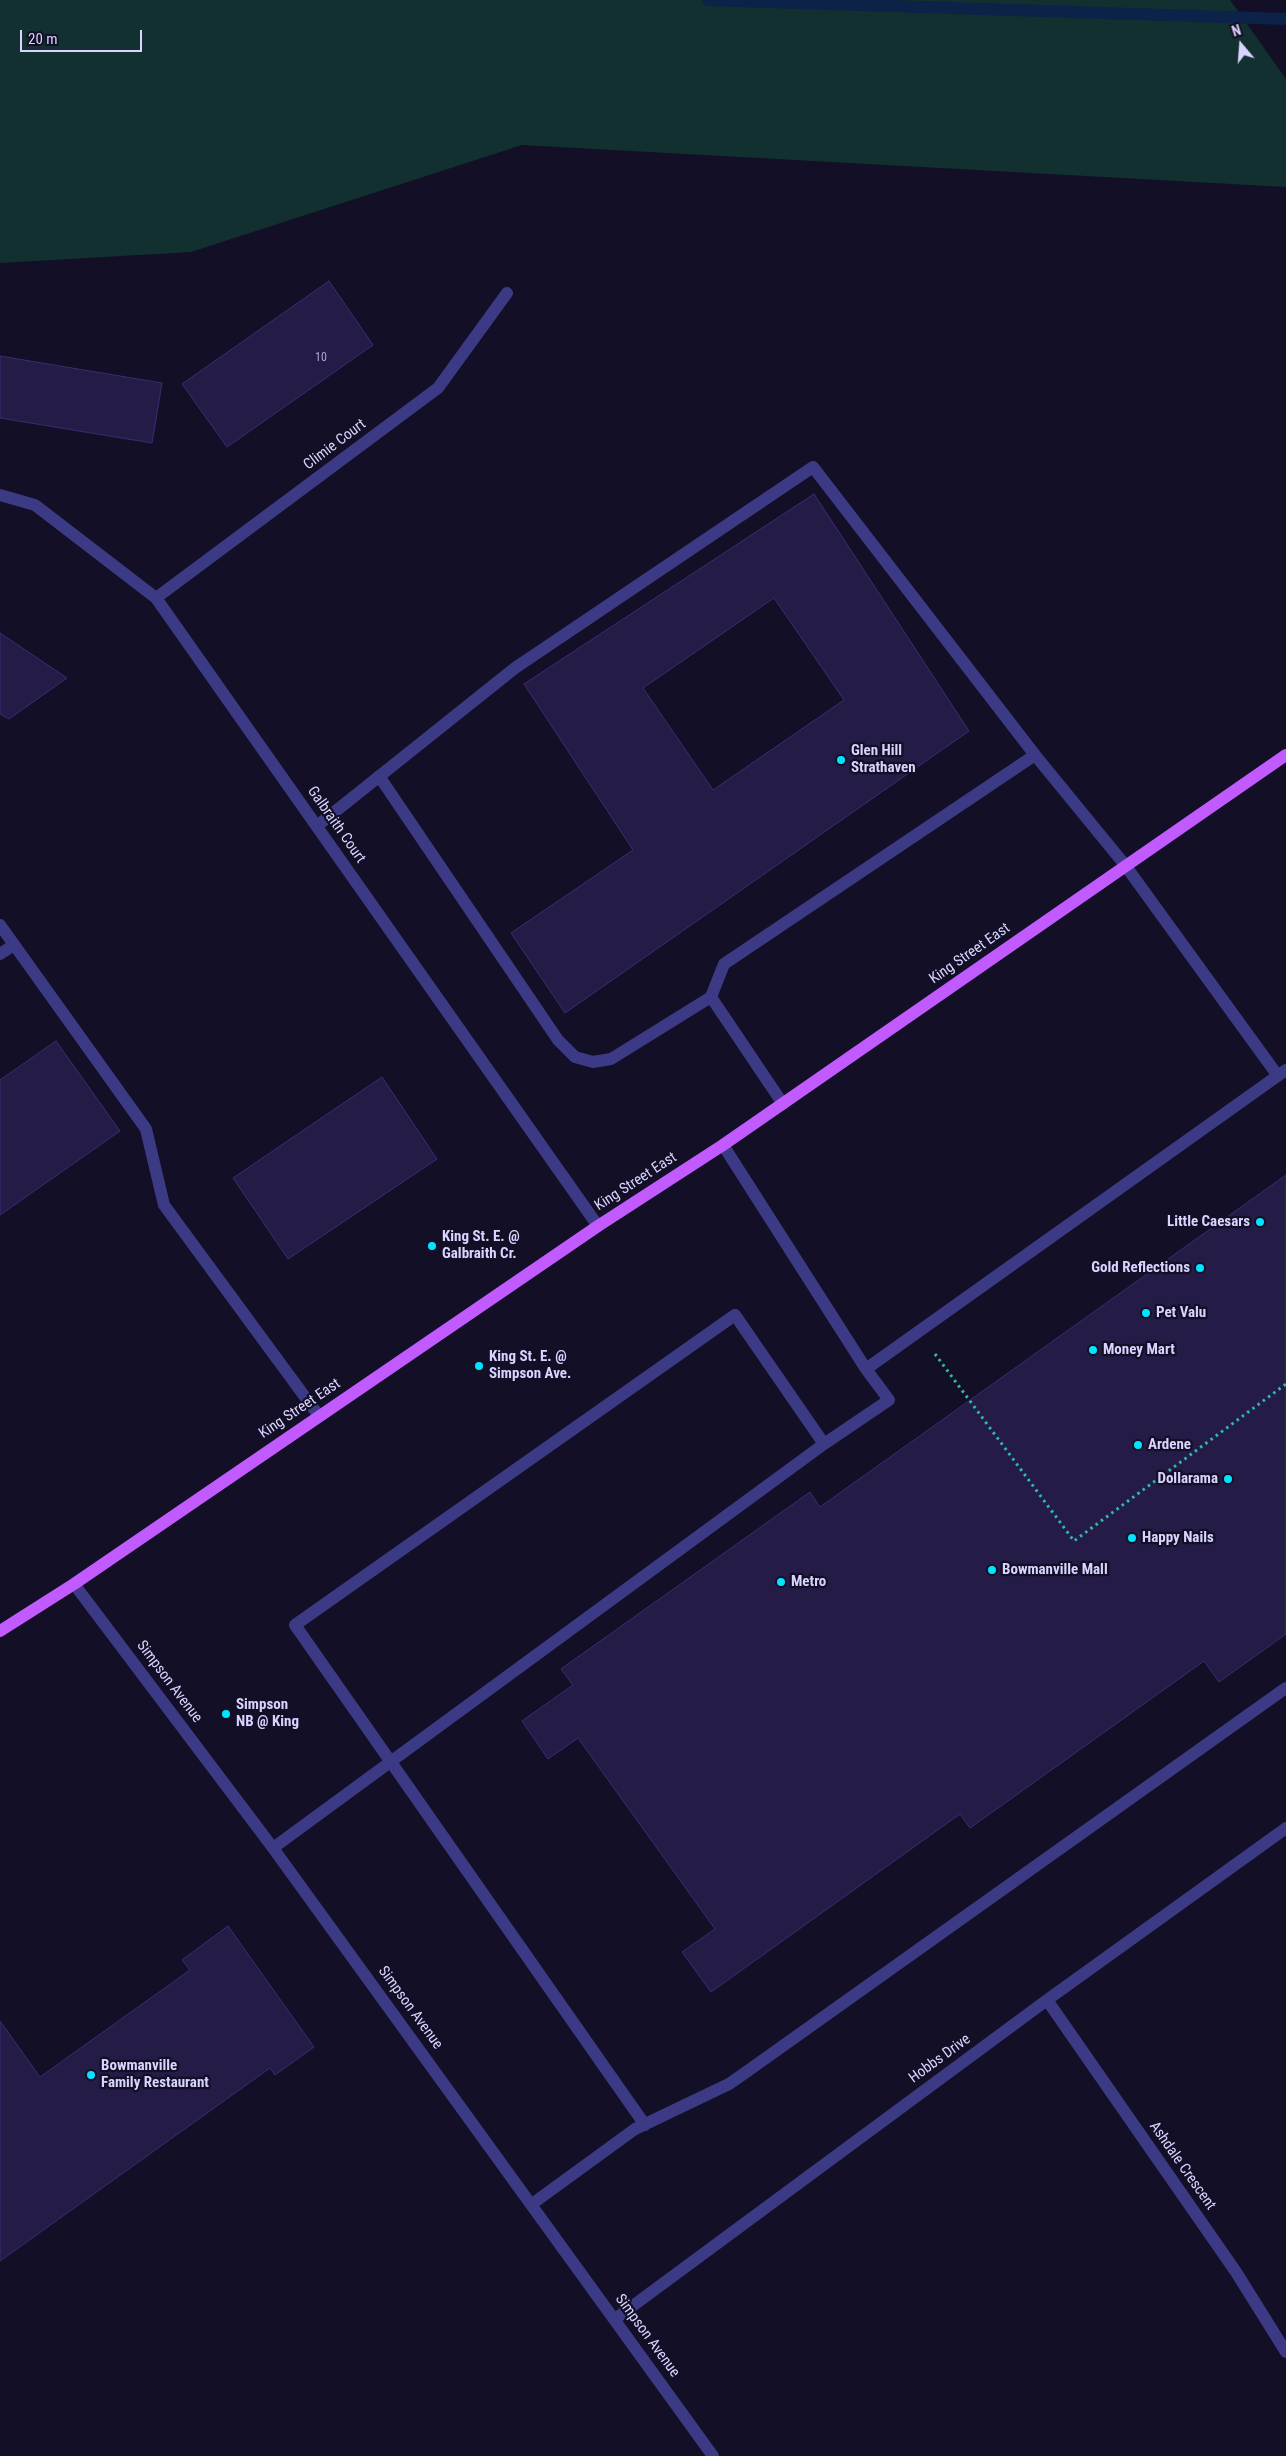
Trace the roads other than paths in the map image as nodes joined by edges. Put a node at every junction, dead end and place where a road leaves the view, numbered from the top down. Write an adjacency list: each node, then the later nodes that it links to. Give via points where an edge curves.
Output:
1 (507, 293): 3 (street, Climie Court, via 438,388)
2 (0, 495): 3 (street, Galbraith Court, via 35,504)
3 (156, 598): 7 (street, Galbraith Court)
4 (1035, 755): 6 (street, via 813,466 515,668); 8 (street); 12 (street, via 724,964)
5 (1286, 755): 8 (main road, King Street East)
6 (379, 776): 7 (street); 12 (street, via 558,1040 575,1057 593,1062 611,1059)
7 (316, 826): 16 (street, Galbraith Court)
8 (1125, 866): 13 (street); 14 (main road, King Street East)
9 (0, 925): 10 (street)
10 (14, 944): 11 (street); 18 (street, via 146,1128 164,1205)
11 (0, 954)
12 (711, 997): 14 (street)
13 (1282, 1073): 17 (street)
14 (783, 1104): 15 (main road, King Street East)
15 (723, 1145): 16 (main road, King Street East); 17 (street)
16 (598, 1226): 18 (main road, King Street East)
17 (866, 1369): 19 (street, via 889,1400)
18 (319, 1416): 20 (main road, King Street East)
19 (824, 1444): 23 (street); 23 (street, via 735,1315 332,1597 296,1624)
20 (74, 1584): 21 (main road, King Street East); 25 (street, Simpson Avenue)
21 (0, 1631)
22 (1286, 1688): 27 (street, via 742,2075)
23 (391, 1763): 25 (street); 27 (street)
24 (1286, 1828): 26 (street, Hobbs Drive)
25 (273, 1848): 28 (street, Simpson Avenue)
26 (1047, 2000): 29 (street, Hobbs Drive); 30 (street, Ashdale Crescent, via 1236,2272)
27 (645, 2124): 28 (street)
28 (532, 2204): 29 (street, Simpson Avenue)
29 (615, 2319): 31 (street, Simpson Avenue)
30 (1286, 2352)
31 (713, 2456)

